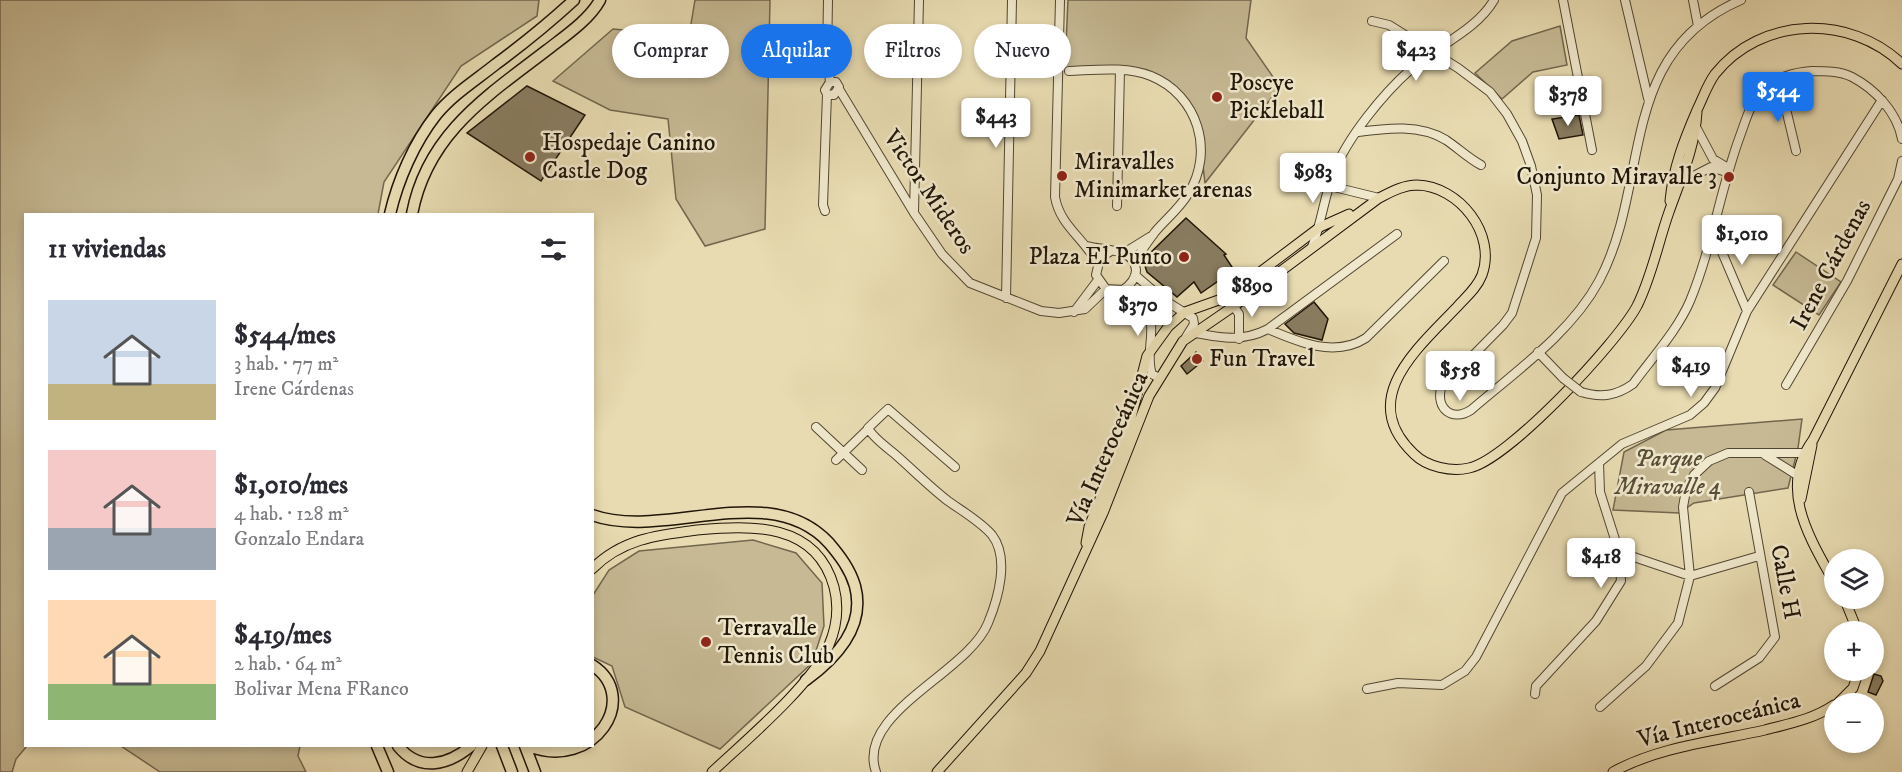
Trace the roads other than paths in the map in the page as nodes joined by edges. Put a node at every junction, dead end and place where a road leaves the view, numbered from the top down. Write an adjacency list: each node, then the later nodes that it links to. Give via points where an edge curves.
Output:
1 (574, 0): 42 (highway, via 436,114 411,155)
2 (600, 0): 43 (highway, via 567,34 453,127 437,149 415,201)
3 (828, 0): 18 (street)
4 (919, 0): 33 (street)
5 (1012, 0): 62 (street)
6 (1060, 0): 49 (street, via 1055,197 1064,222)
7 (1494, 0): 14 (street, via 1479,17)
8 (1563, 0): 28 (street)
9 (1625, 0): 22 (street)
10 (1693, 0): 13 (street)
11 (1741, 0): 13 (street)
12 (1372, 21): 14 (street, via 1389,25)
13 (1698, 26): 22 (street, via 1667,62)
14 (1431, 52): 26 (street, via 1391,90); 71 (street, via 1476,80 1507,114 1532,166 1537,205 1536,238 1512,313 1446,381 1439,398 1441,406 1455,416 1463,416)
15 (1902, 64): 24 (main road, Vía Interoceánica, via 1880,47 1839,30 1820,27 1780,32 1728,60 1708,85)
16 (1120, 69): 17 (street); 38 (street); 48 (street, via 1150,76 1177,90 1198,123 1203,157 1189,194)
17 (1071, 71)
18 (830, 82): 19 (street, Victor Mideros, via 836,82); 21 (street, via 825,88)
19 (839, 89): 21 (street, via 834,95); 36 (street, Victor Mideros)
20 (1760, 92): 23 (street, via 1781,78 1825,71 1846,74); 29 (street, via 1786,109); 32 (street)
21 (827, 94): 41 (street)
22 (1648, 98): 71 (street, via 1628,190 1605,267 1583,307)
23 (1881, 100): 27 (street, via 1896,121); 64 (street)
24 (1697, 112): 25 (main road, Vía Interoceánica); 40 (main road, Vía Interoceánica, via 1683,138)
25 (1696, 127): 32 (street, via 1713,159); 34 (main road, Vía Interoceánica)
26 (1358, 132): 31 (street, via 1386,128 1429,133 1447,140); 35 (street, via 1339,161)
27 (1902, 139)
28 (1592, 150)
29 (1796, 151)
30 (1902, 160): 74 (street, Irene Cárdenas, via 1898,179 1847,281)
31 (1481, 165)
32 (1727, 170): 34 (street, via 1711,167); 46 (street)
33 (913, 182): 36 (street, via 906,189); 44 (street)
34 (1682, 182): 40 (main road, Vía Interoceánica)
35 (1330, 186): 37 (street); 45 (street)
36 (897, 188): 44 (street, Victor Mideros)
37 (1379, 198): 39 (main road, Vía Interoceánica); 40 (main road, Vía Interoceánica, via 1414,185 1441,191 1464,207 1483,238 1485,264 1475,287 1409,358 1393,385 1390,403 1392,422 1415,456 1452,470 1471,468 1500,452 1556,402 1616,336 1647,284)
38 (1116, 206)
39 (1362, 208): 45 (main road, Vía Interoceánica); 50 (main road, Vía Interoceánica)
40 (1670, 210)
41 (825, 211)
42 (390, 213)
43 (414, 213)
44 (914, 213): 62 (street, Victor Mideros, via 942,254 970,283)
45 (1320, 227): 50 (street); 61 (main road, Vía Interoceánica)
46 (1713, 231): 64 (street); 71 (street, bridge, via 1684,314 1633,384 1623,391 1604,396 1581,392)
47 (1397, 234): 67 (street)
48 (1153, 235): 52 (street); 54 (street)
49 (1087, 246): 51 (street); 55 (street)
50 (1312, 247): 63 (main road, Vía Interoceánica)
51 (1112, 251): 52 (street); 55 (street)
52 (1124, 253): 54 (street)
53 (1444, 261): 67 (street, via 1356,345 1308,345)
54 (1134, 262): 57 (street)
55 (1097, 263): 58 (street)
56 (1902, 264): 77 (main road)
57 (1135, 275): 60 (street); 66 (street)
58 (1098, 280): 59 (street); 65 (street)
59 (1106, 289): 60 (street); 65 (street, via 1089,306)
60 (1123, 290): 72 (street, via 1148,312 1151,327)
61 (1227, 297): 63 (street); 66 (main road, Vía Interoceánica)
62 (1006, 298): 65 (street, Victor Mideros, via 1041,311)
63 (1234, 306): 68 (main road, Vía Interoceánica); 69 (street, via 1239,314)
64 (1747, 311): 82 (street, via 1715,388 1704,403 1690,415 1622,444)
65 (1074, 312)
66 (1185, 312): 70 (street, via 1194,324); 72 (main road, Vía Interoceánica, via 1168,327)
67 (1268, 329): 69 (street)
68 (1195, 333): 69 (street); 70 (main road, Vía Interoceánica)
69 (1239, 339)
70 (1184, 340): 73 (main road, Vía Interoceánica)
71 (1538, 352)
72 (1147, 356): 73 (street, via 1152,374); 89 (main road, Vía Interoceánica, via 1129,425 1089,527)
73 (1159, 378): 89 (main road, Vía Interoceánica)
74 (1786, 385)
75 (816, 427): 78 (street)
76 (868, 429): 78 (street); 83 (street, via 888,409); 117 (street, via 992,536 1000,576 994,607 981,636 881,728 874,747)
77 (1813, 440): 79 (main road); 87 (main road)
78 (843, 453): 81 (street); 84 (street)
79 (1803, 453): 80 (street); 85 (main road)
80 (1765, 455): 85 (street); 94 (street, via 1747,451 1728,453 1709,461 1694,475 1683,507)
81 (836, 460)
82 (1599, 463): 90 (street, via 1600,492); 98 (street, via 1558,500 1465,671 1442,685 1398,683)
83 (955, 467)
84 (862, 470)
85 (1797, 475): 87 (main road)
86 (1749, 492): 91 (street, Calle H)
87 (1800, 509): 92 (main road)
88 (594, 515): 96 (highway, via 632,522 771,514 800,522 825,539 845,564 858,602 843,646)
89 (1085, 548): 118 (main road, Vía Interoceánica, via 1040,651 1026,673)
90 (1619, 552): 94 (street); 99 (street, via 1621,581 1596,621 1536,686)
91 (1759, 556): 94 (street); 97 (street, Calle H, via 1775,637 1759,658)
92 (1824, 563)
93 (594, 567): 96 (main road, via 623,545 666,534 757,528 772,529 801,541 826,566 837,604 830,644)
94 (1690, 576): 100 (street, via 1677,623 1646,666)
95 (594, 667): 102 (highway, via 605,677 612,703)
96 (806, 681): 116 (main road)
97 (1715, 686)
98 (1367, 689)
99 (1535, 694)
100 (1600, 707)
101 (1824, 711): 119 (main road, Vía Interoceánica, via 1781,726 1653,756)
102 (602, 746)
103 (377, 747): 111 (highway)
104 (399, 747): 105 (highway, via 411,760 430,766 453,759)
105 (470, 747)
106 (481, 747): 112 (main road)
107 (527, 747): 115 (highway)
108 (528, 747): 110 (highway)
109 (503, 749): 113 (highway); 114 (highway)
110 (549, 762)
111 (387, 772)
112 (467, 772)
113 (505, 772)
114 (512, 772)
115 (536, 772)
116 (712, 772)
117 (876, 772)
118 (937, 772)
119 (1613, 772)

